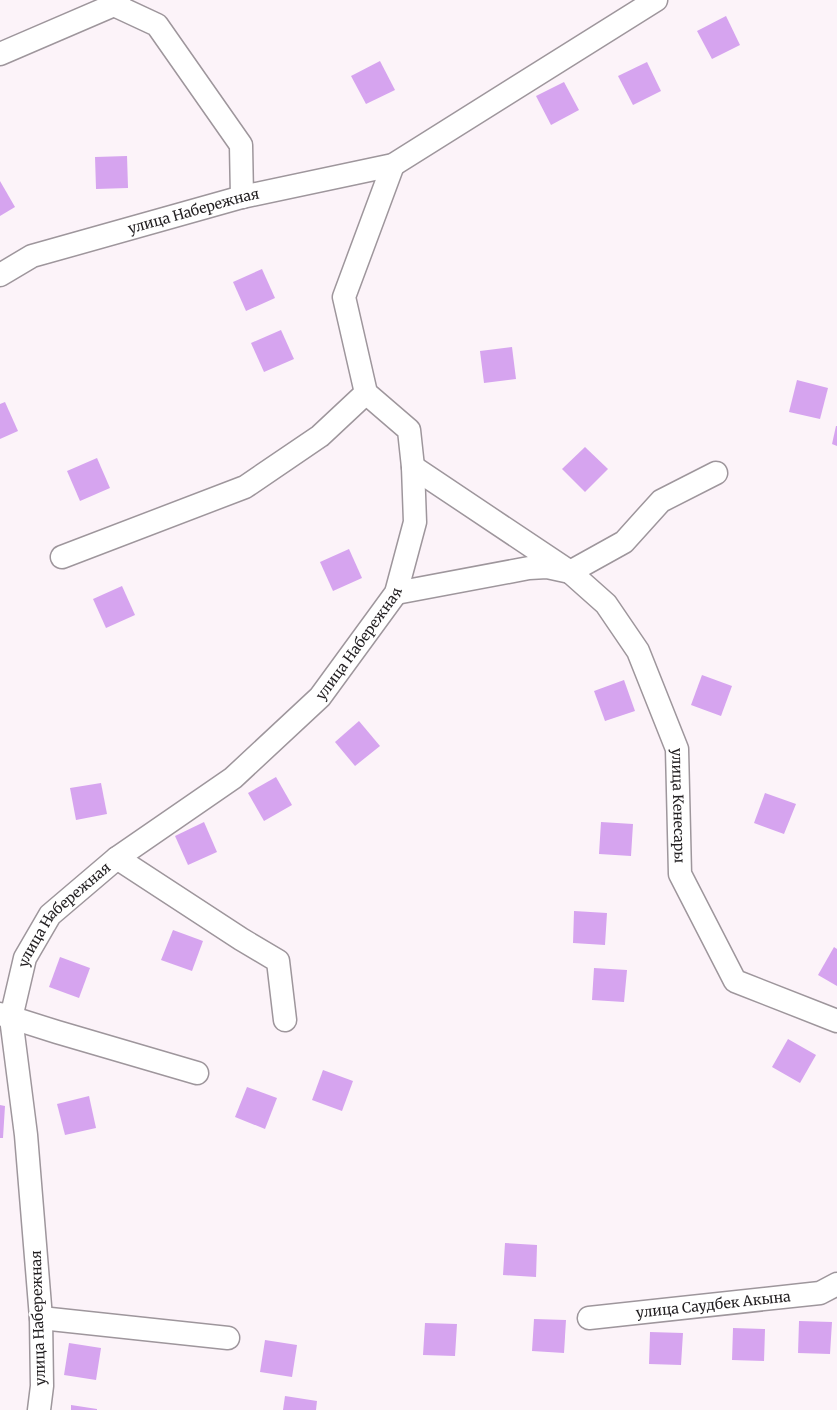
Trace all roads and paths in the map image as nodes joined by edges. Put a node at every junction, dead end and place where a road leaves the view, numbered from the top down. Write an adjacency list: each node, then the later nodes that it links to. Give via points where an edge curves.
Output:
1 (656, 0): 4 (street, улица Набережная)
2 (117, 3): 3 (street); 5 (street, via 157,25 241,145)
3 (0, 54)
4 (392, 164): 5 (street, улица Набережная); 7 (street, via 344,297)
5 (242, 197): 6 (street, улица Набережная, via 32,256)
6 (0, 275)
7 (366, 393): 8 (street, улица Набережная, via 409,430); 10 (street, via 320,436 245,487)
8 (413, 467): 11 (street, улица Кенесары); 12 (street, улица Набережная, via 415,522)
9 (716, 473): 11 (street, via 661,502 624,542)
10 (62, 557)
11 (570, 572): 12 (street, via 547,567 529,568); 16 (street, улица Кенесары, via 606,604 642,660 677,749 680,874 735,981)
12 (396, 593): 13 (street, улица Набережная, via 320,697 233,778)
13 (117, 858): 14 (street, улица Набережная, via 50,915 25,958); 15 (street, via 278,960)
14 (6, 1016): 17 (street); 19 (street, улица Набережная, via 26,1135)
15 (284, 1020)
16 (837, 1021)
17 (197, 1073)
18 (837, 1284): 20 (street, улица Саудбек Акына, via 820,1293)
19 (41, 1318): 21 (street); 22 (street, улица Набережная)
20 (589, 1318)
21 (228, 1338)
22 (39, 1410)

